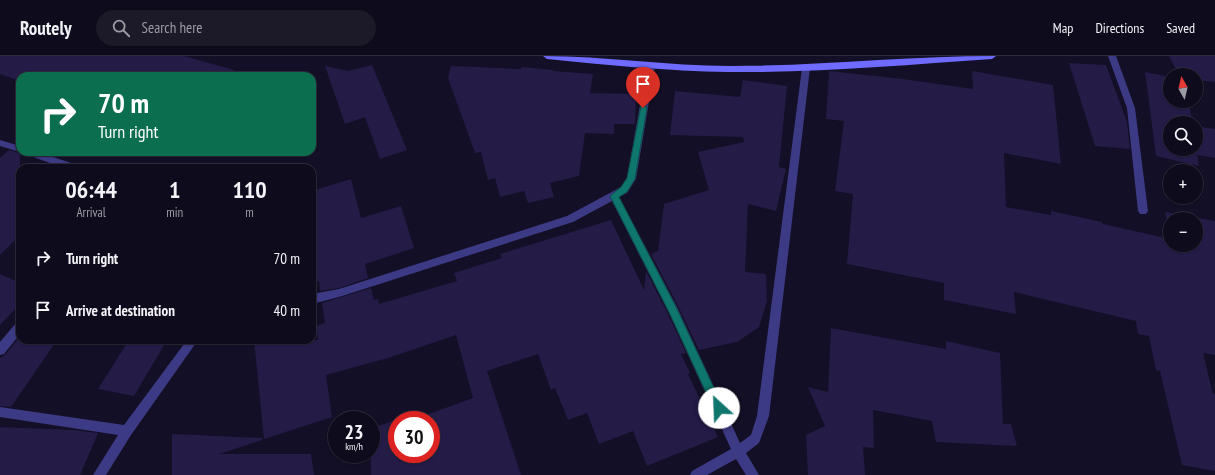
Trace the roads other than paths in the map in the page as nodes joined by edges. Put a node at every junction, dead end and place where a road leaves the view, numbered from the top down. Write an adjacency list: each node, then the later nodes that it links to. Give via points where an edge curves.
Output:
1 (547, 56): 4 (main road)
2 (992, 56): 5 (main road)
3 (1112, 56): 11 (street, via 1131,108)
4 (650, 66): 5 (main road); 10 (street, via 631,179 624,190)
5 (806, 68): 18 (street, via 763,416 755,438)
6 (0, 143): 7 (street)
7 (16, 149)
8 (40, 156): 9 (street)
9 (62, 164)
10 (614, 196): 12 (street, via 570,219); 18 (street, via 673,310)
11 (1143, 211)
12 (316, 298)
13 (16, 331): 15 (street)
14 (190, 344): 17 (street)
15 (0, 350)
16 (0, 412): 17 (street)
17 (127, 431): 19 (street)
18 (738, 451): 20 (street); 21 (street)
19 (99, 475)
20 (696, 475)
21 (753, 475)

